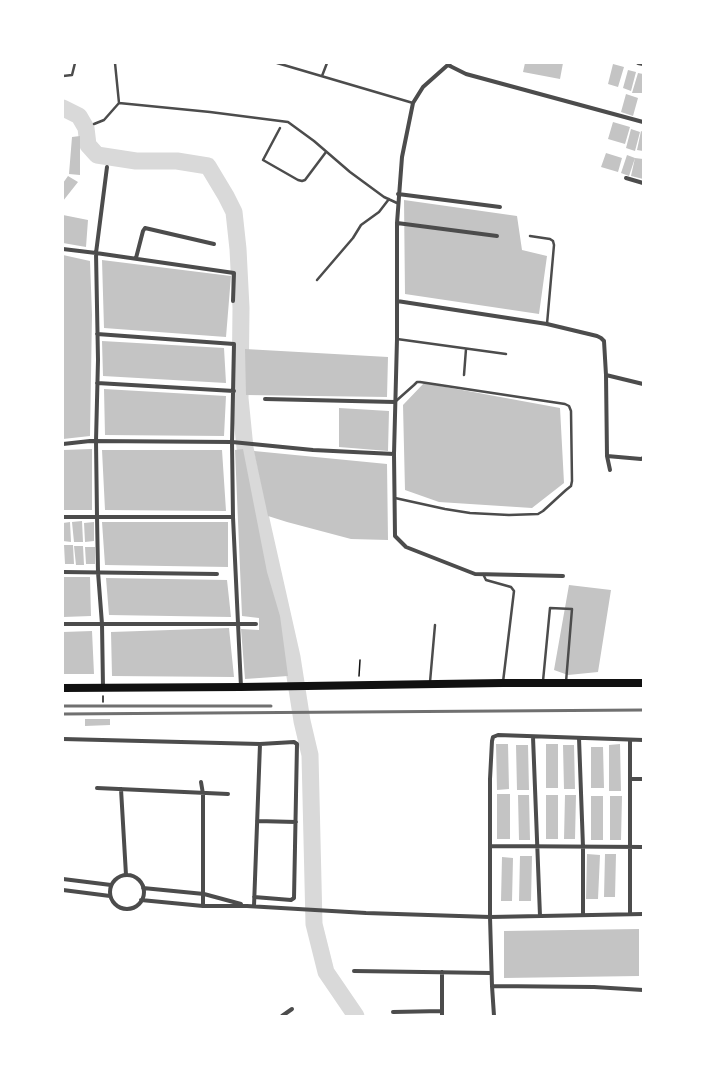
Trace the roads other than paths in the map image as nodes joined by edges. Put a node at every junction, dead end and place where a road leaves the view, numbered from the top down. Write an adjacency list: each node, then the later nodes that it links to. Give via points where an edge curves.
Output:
1 (75, 63): 9 (lane, via 72,75)
2 (115, 63): 11 (lane)
3 (276, 63): 6 (lane)
4 (326, 63): 10 (lane)
5 (638, 63): 8 (street)
6 (286, 64): 10 (lane)
7 (449, 64): 12 (street, via 423,87); 13 (street, via 466,74)
8 (643, 64)
9 (63, 76)
10 (322, 76): 12 (lane)
11 (119, 103): 14 (lane, via 104,120); 16 (lane, via 288,122)
12 (413, 103): 20 (street, via 402,157)
13 (643, 122)
14 (94, 124)
15 (280, 128): 16 (lane, via 263,160 298,180 305,180)
16 (326, 152): 21 (lane)
17 (107, 166): 29 (street)
18 (626, 178): 19 (street)
19 (643, 183)
20 (398, 194): 22 (street); 23 (street)
21 (389, 199): 22 (lane); 31 (lane, via 379,212 361,225)
22 (397, 203): 24 (street)
23 (500, 207)
24 (397, 223): 25 (street); 33 (street)
25 (497, 236)
26 (530, 236): 34 (lane, via 550,239 554,245)
27 (214, 244): 30 (street, via 145,228)
28 (63, 250): 29 (street)
29 (96, 253): 30 (street); 35 (street)
30 (136, 258): 32 (street, via 234,273)
31 (317, 280)
32 (233, 301)
33 (397, 302): 34 (street); 36 (street)
34 (547, 324): 40 (street, via 601,338 604,341)
35 (97, 334): 41 (street); 43 (street, via 234,344)
36 (397, 339): 37 (lane); 45 (street)
37 (466, 349): 38 (lane); 39 (lane)
38 (506, 354)
39 (464, 375)
40 (606, 375): 42 (street); 50 (street)
41 (97, 383): 43 (street); 46 (street)
42 (643, 384)
43 (234, 391): 47 (street)
44 (265, 399): 45 (street)
45 (395, 402): 49 (street); 53 (lane, via 420,382 566,404 571,410 572,481 571,486 538,514 470,513)
46 (96, 442): 47 (street); 48 (street); 55 (street)
47 (232, 442): 49 (street); 56 (street)
48 (63, 444)
49 (394, 454): 53 (street)
50 (607, 456): 51 (street); 52 (street)
51 (643, 458)
52 (610, 470)
53 (394, 498): 60 (street, via 395,536 406,547 475,574)
54 (63, 516): 55 (street)
55 (97, 516): 56 (street); 58 (street)
56 (233, 517): 62 (street)
57 (63, 572): 58 (street)
58 (98, 572): 59 (street); 64 (street)
59 (217, 574)
60 (483, 574): 61 (street); 67 (lane, via 486,580 511,587 514,591)
61 (563, 576)
62 (239, 623): 64 (street); 65 (street); 73 (street)
63 (63, 624): 64 (street)
64 (102, 624): 72 (street)
65 (256, 624)
66 (435, 625): 71 (lane)
67 (503, 683): 68 (main road); 71 (main road)
68 (543, 683): 69 (main road); 69 (lane, via 550,608 572,609)
69 (566, 683): 70 (main road)
70 (643, 683)
71 (430, 684): 73 (main road)
72 (103, 687): 73 (main road); 74 (main road)
73 (241, 687)
74 (63, 688)
75 (533, 737): 76 (street); 90 (street, via 493,736); 91 (street)
76 (579, 738): 78 (street); 92 (street)
77 (63, 739): 80 (street)
78 (630, 740): 79 (street); 81 (street)
79 (643, 740)
80 (260, 744): 88 (street); 89 (street, via 297,744)
81 (631, 779): 82 (street); 93 (street)
82 (643, 779)
83 (201, 782): 86 (street)
84 (97, 788): 85 (street)
85 (122, 789): 86 (street); 95 (street)
86 (203, 794): 87 (street); 100 (street)
87 (228, 794)
88 (257, 821): 89 (street); 102 (street)
89 (296, 822): 102 (street, via 294,898)
90 (490, 846): 91 (street); 111 (street)
91 (536, 846): 92 (street); 110 (street)
92 (583, 847): 93 (street); 109 (street)
93 (630, 847): 94 (street); 107 (street)
94 (643, 847)
95 (126, 875): 97 (street, via 117,878); 98 (street, via 134,877)
96 (63, 879): 97 (street)
97 (111, 885): 101 (street)
98 (143, 888): 100 (street); 103 (street)
99 (63, 890): 101 (street)
100 (204, 894): 104 (street); 105 (street)
101 (110, 896): 103 (street, via 117,906 128,909 136,906)
102 (254, 898): 106 (street)
103 (141, 900): 104 (street)
104 (203, 906): 105 (street)
105 (247, 906): 106 (street)
106 (253, 906): 111 (street)
107 (630, 914): 108 (street); 109 (street)
108 (643, 914)
109 (583, 915): 110 (street)
110 (540, 916): 111 (street)
111 (490, 917): 114 (street)
112 (354, 971): 113 (street)
113 (442, 972): 114 (street); 119 (street)
114 (492, 973): 115 (street)
115 (492, 986): 116 (street); 121 (street)
116 (643, 990)
117 (292, 1009): 120 (street)
118 (393, 1012): 119 (street)
119 (442, 1014)
120 (282, 1016)
121 (494, 1016)

